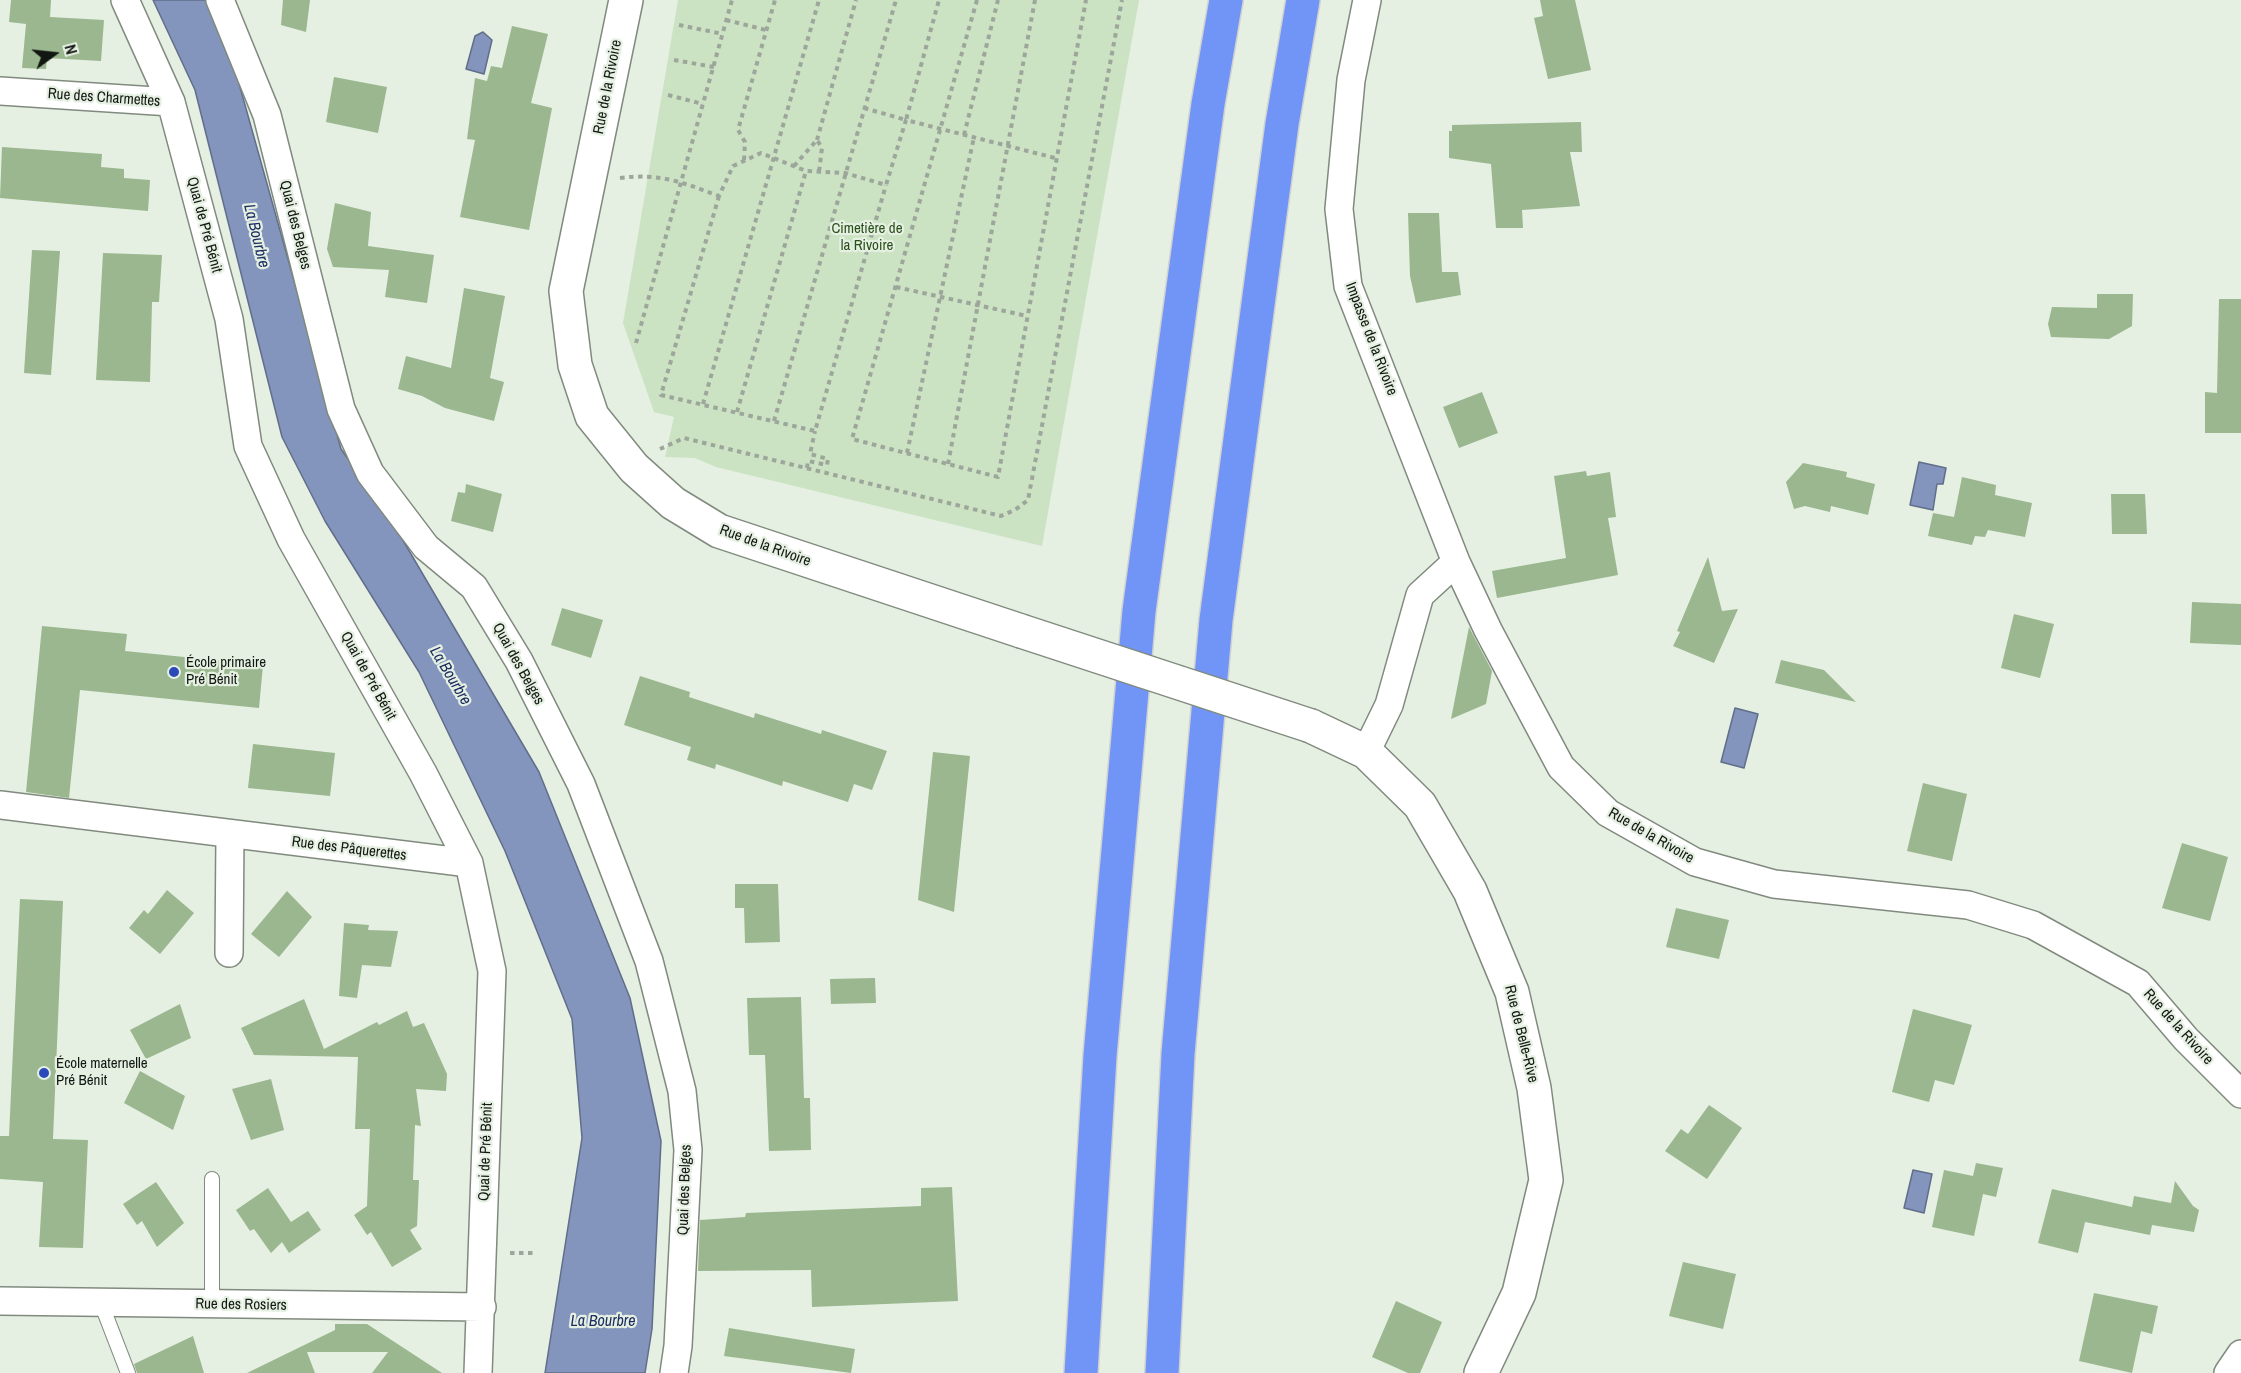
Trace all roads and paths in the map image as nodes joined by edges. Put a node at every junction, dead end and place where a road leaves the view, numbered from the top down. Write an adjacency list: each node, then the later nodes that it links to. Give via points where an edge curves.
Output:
1 (125, 0): 26 (street, Quai de Pré Bénit)
2 (220, 0): 75 (street, Quai des Belges, via 267,115 341,409 370,473 426,547 474,587 519,661 581,784 649,962 682,1091 688,1150)
3 (626, 0): 42 (street, Rue de la Rivoire)
4 (732, 0): 18 (path)
5 (774, 0): 20 (path)
6 (819, 0): 35 (path)
7 (856, 0): 33 (path)
8 (896, 0): 28 (path)
9 (939, 0): 29 (path)
10 (977, 0): 30 (path)
11 (998, 0): 31 (path)
12 (1035, 0): 34 (path)
13 (1086, 0): 36 (path)
14 (1122, 0): 58 (path, via 1028,500 1001,516)
15 (1226, 0): 76 (highway, via 1208,104 1139,611 1100,1056)
16 (1304, 0): 77 (highway, via 1282,124 1216,620 1178,1054)
17 (1367, 0): 59 (street, Impasse de la Rivoire, via 1351,80 1338,209 1348,286)
18 (726, 20): 20 (path); 21 (path)
19 (679, 25): 21 (path)
20 (766, 30): 37 (path, via 738,130 745,142)
21 (723, 34): 23 (path)
22 (674, 60): 23 (path)
23 (714, 67): 27 (path)
24 (0, 91): 26 (street, Rue des Charmettes)
25 (668, 95): 27 (path)
26 (171, 102): 64 (street, Quai de Pré Bénit, via 229,319 248,446 291,538)
27 (703, 104): 43 (path)
28 (864, 108): 29 (path); 41 (path)
29 (906, 120): 30 (path); 44 (path)
30 (941, 129): 31 (path); 46 (path)
31 (964, 135): 32 (path)
32 (974, 137): 34 (path); 47 (path)
33 (817, 140): 38 (path); 40 (path, via 822,148)
34 (1007, 145): 36 (path); 48 (path)
35 (774, 156): 37 (path, via 761,153); 38 (path); 51 (path)
36 (1055, 158): 49 (path)
37 (744, 161): 45 (path, via 733,166)
38 (794, 166): 39 (path)
39 (806, 171): 40 (path); 52 (path)
40 (819, 172): 41 (path)
41 (845, 173): 44 (path); 53 (path)
42 (590, 181): 43 (path, via 648,175); 60 (street, Rue de la Rivoire, bridge, via 566,291 575,365 592,416 634,468 673,503 719,531)
43 (681, 182): 45 (path); 50 (path)
44 (886, 185): 54 (path)
45 (719, 196): 51 (path, via 661,394)
46 (896, 287): 47 (path); 56 (path, via 852,439)
47 (939, 296): 48 (path); 56 (path)
48 (978, 304): 49 (path); 57 (path)
49 (1027, 316): 57 (path, via 998,477)
50 (636, 343)
51 (703, 404): 52 (path)
52 (737, 412): 53 (path)
53 (774, 421): 54 (path)
54 (815, 431): 58 (path, via 810,454 828,459 827,465 808,461)
55 (666, 447): 58 (path, via 684,438)
56 (907, 453): 57 (path)
57 (948, 464)
58 (807, 468)
59 (1456, 562): 61 (street, via 1420,596 1389,705); 66 (street, Rue de la Rivoire, via 1561,768 1608,813 1695,862 1762,880 1968,905 2033,925 2138,983)
60 (1311, 726): 61 (street, Rue de Belle-Rive)
61 (1366, 752): 78 (street, Rue de Belle-Rive, via 1420,805 1470,891 1512,992 1534,1088 1546,1180 1519,1293)
62 (0, 805): 63 (street, Rue des Pâquerettes)
63 (230, 836): 64 (street, Rue des Pâquerettes); 65 (street)
64 (469, 863): 71 (street, Quai de Pré Bénit, via 492,971)
65 (229, 953)
66 (2241, 1094)
67 (213, 1179): 70 (lane)
68 (0, 1301): 69 (street, Rue des Rosiers)
69 (101, 1303): 70 (street, Rue des Rosiers); 73 (lane)
70 (212, 1305): 71 (street, Rue des Rosiers)
71 (482, 1307): 74 (street, Quai de Pré Bénit)
72 (2241, 1354): 79 (street)
73 (128, 1373)
74 (478, 1373)
75 (674, 1373)
76 (1081, 1373)
77 (1162, 1373)
78 (1481, 1373)
79 (2228, 1373)

